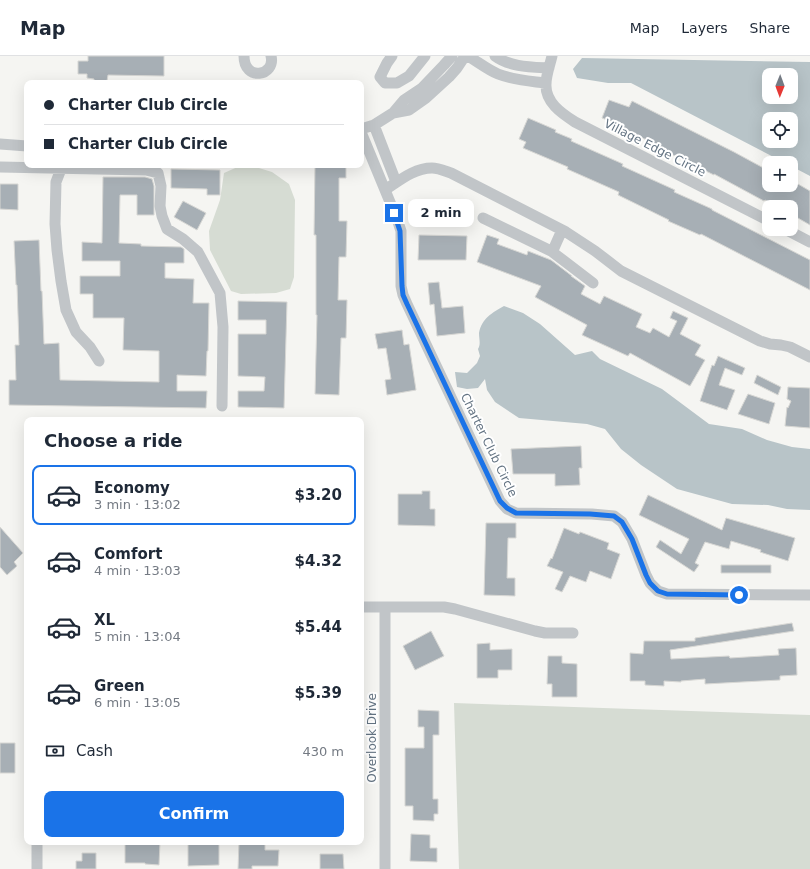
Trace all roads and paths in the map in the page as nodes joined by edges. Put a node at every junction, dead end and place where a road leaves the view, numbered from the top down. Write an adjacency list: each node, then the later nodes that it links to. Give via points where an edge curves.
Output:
1 (244, 56): 2 (street, via 247,68 258,73 270,67)
2 (270, 56)
3 (392, 56): 4 (street, via 380,77 385,83 396,83 409,76)
4 (425, 56)
5 (452, 56): 13 (street, via 422,88 404,100)
6 (467, 56): 11 (street, via 498,74); 13 (street, via 426,98 408,110)
7 (495, 56): 9 (street)
8 (552, 56): 10 (street, Village Edge Circle)
9 (517, 66): 10 (street); 11 (street)
10 (549, 68): 12 (street, Village Edge Circle)
11 (514, 78): 12 (street)
12 (546, 83): 25 (street, Village Edge Circle, via 547,95 561,114)
13 (393, 113): 14 (street)
14 (374, 125): 15 (street); 23 (street)
15 (364, 130)
16 (364, 138): 24 (street, Charter Club Circle)
17 (0, 144): 18 (street)
18 (24, 146)
19 (0, 167): 20 (street)
20 (24, 167)
21 (61, 168): 33 (street, via 56,182 55,224 66,310 76,332)
22 (89, 168): 34 (street, via 146,170 158,173 161,186 160,206 167,229 184,239 198,252 220,293 223,327)
23 (396, 182): 24 (street); 27 (street, via 421,170 442,170)
24 (385, 190): 35 (street, Charter Club Circle, via 400,231 405,300 500,501 507,508 516,513 527,514 614,516 622,522 632,539 650,583 658,591 667,594)
25 (762, 217)
26 (483, 218): 30 (street)
27 (562, 230): 30 (street); 32 (street, via 621,271 760,341 790,347)
28 (798, 236): 29 (street)
29 (810, 242)
30 (551, 251): 31 (street)
31 (593, 283)
32 (810, 357)
33 (99, 361)
34 (222, 406)
35 (810, 595)
36 (364, 607): 37 (street)
37 (384, 608): 38 (street, via 444,607 535,631); 41 (street, Overlook Drive)
38 (573, 633)
39 (36, 845): 40 (street)
40 (37, 869)
41 (385, 869)

